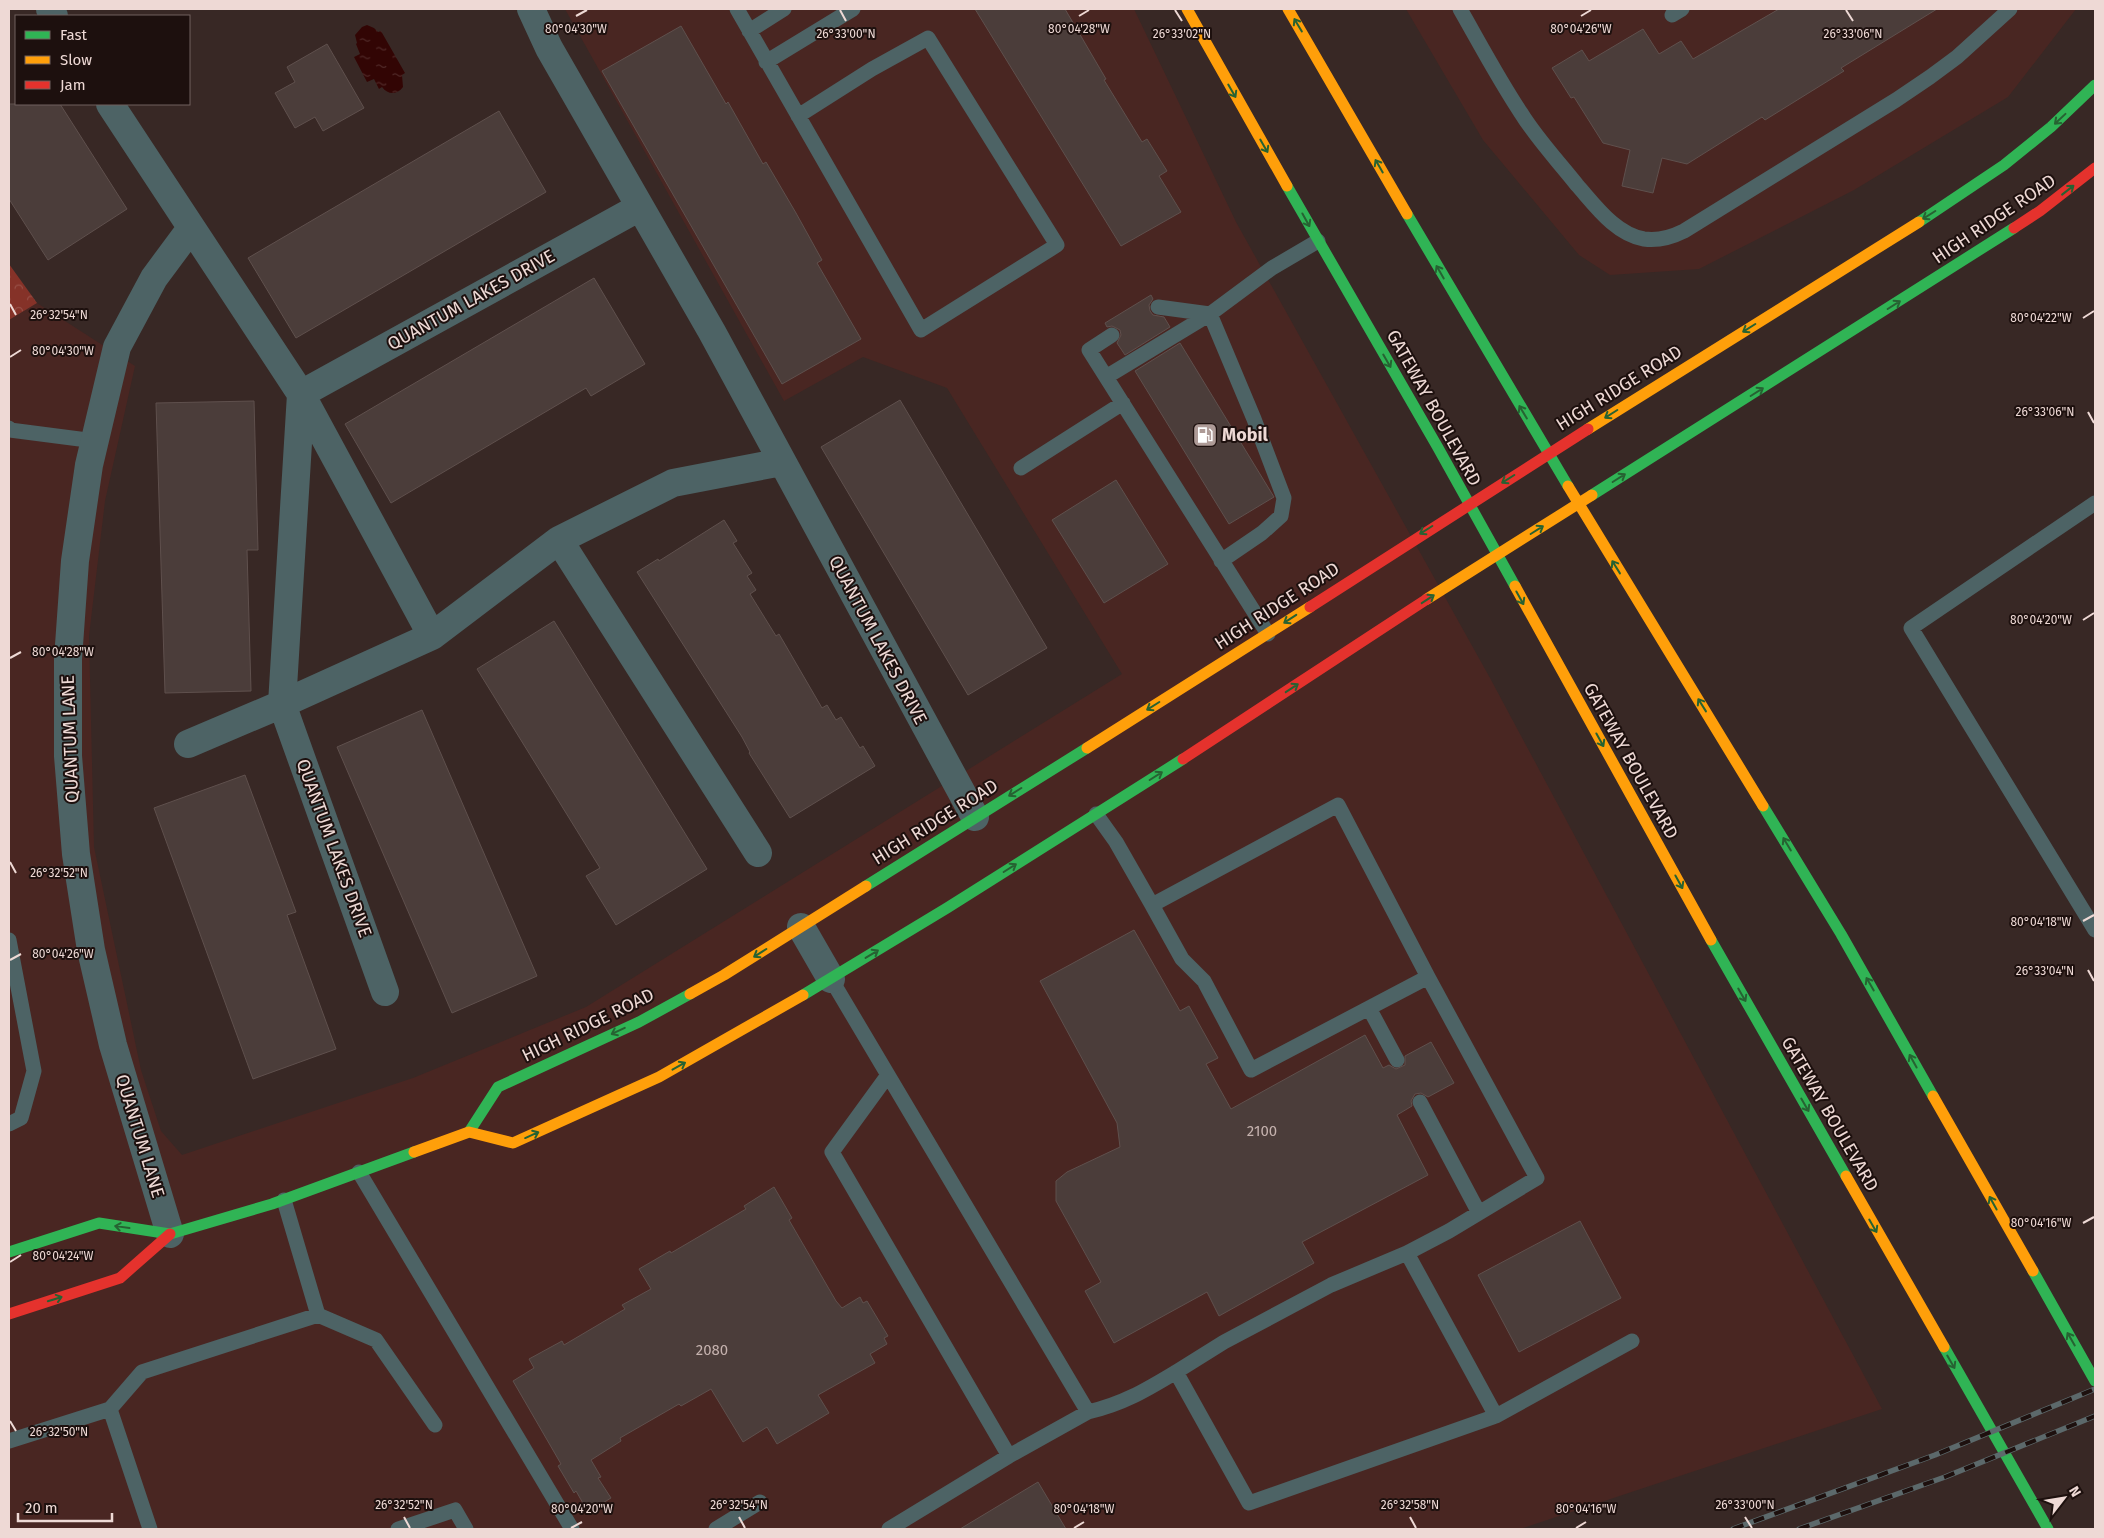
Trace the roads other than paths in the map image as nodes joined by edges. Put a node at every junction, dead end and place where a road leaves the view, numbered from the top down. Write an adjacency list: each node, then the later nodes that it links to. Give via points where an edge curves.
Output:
1 (531, 9): 15 (street, QUANTUM LAKES DRIVE, via 549,48)
2 (737, 9): 9 (lane)
3 (784, 9): 9 (lane)
4 (853, 9): 10 (lane)
5 (1187, 9): 17 (street, GATEWAY BOULEVARD, one-way to 17)
6 (1288, 9): 26 (street, one-way to 6)
7 (1460, 9): 8 (lane, via 1539,139 1592,203 1618,227 1643,239 1672,237 1684,231 1896,100 1957,57)
8 (2010, 9)
9 (749, 31): 10 (lane)
10 (766, 62): 13 (lane)
11 (2095, 85): 26 (street, HIGH RIDGE ROAD, one-way to 26, via 2002,168)
12 (111, 105): 16 (street)
13 (798, 116): 13 (lane, via 928,38 1057,245 921,330)
14 (2095, 168): 31 (street, HIGH RIDGE ROAD, one-way to 14, via 1948,271 2040,211)
15 (640, 207): 22 (street, QUANTUM LAKES DRIVE); 27 (street, QUANTUM LAKES DRIVE)
16 (191, 228): 22 (street); 25 (street, QUANTUM LANE, via 154,278 118,346)
17 (1318, 242): 19 (lane, via 1272,268); 30 (street, GATEWAY BOULEVARD, one-way to 30)
18 (1158, 307): 19 (lane)
19 (1210, 314): 21 (lane); 34 (lane, via 1284,498 1281,516)
20 (1112, 336): 21 (lane, via 1089,350)
21 (1106, 377): 23 (lane)
22 (301, 394): 36 (street); 37 (street, QUANTUM LAKES DRIVE)
23 (1123, 404): 28 (lane); 34 (lane)
24 (9, 433): 25 (lane)
25 (95, 441): 58 (street, QUANTUM LANE, via 75,562 68,659 68,756 76,854 91,950 113,1045)
26 (1548, 454): 30 (street, HIGH RIDGE ROAD, one-way to 30); 31 (street)
27 (782, 462): 32 (street, via 673,483); 40 (street, QUANTUM LAKES DRIVE)
28 (1021, 468)
29 (2095, 503): 44 (lane, via 1910,628)
30 (1468, 504): 33 (street, GATEWAY BOULEVARD); 35 (street, HIGH RIDGE ROAD, one-way to 35)
31 (1578, 504): 33 (street, HIGH RIDGE ROAD, one-way to 31); 65 (street, one-way to 31, via 1841,934)
32 (559, 540): 36 (street); 41 (street)
33 (1497, 556): 39 (street, HIGH RIDGE ROAD, one-way to 33); 79 (street, GATEWAY BOULEVARD, one-way to 79, via 1718,952)
34 (1221, 561): 35 (lane)
35 (1268, 634): 40 (street, HIGH RIDGE ROAD, one-way to 40)
36 (432, 636): 37 (street)
37 (282, 704): 38 (street); 48 (street, QUANTUM LAKES DRIVE)
38 (188, 744)
39 (1096, 814): 42 (lane); 47 (street, HIGH RIDGE ROAD, one-way to 39)
40 (975, 817): 43 (street, HIGH RIDGE ROAD)
41 (758, 853)
42 (1152, 905): 46 (lane, via 1338,805); 49 (lane, via 1182,959 1204,982 1251,1070)
43 (801, 927): 47 (street); 54 (street, HIGH RIDGE ROAD, one-way to 54, via 724,975 638,1022 498,1087)
44 (2095, 930)
45 (9, 940): 53 (lane, via 34,1071 20,1118)
46 (1428, 977): 49 (lane); 57 (lane, via 1537,1178)
47 (831, 979): 51 (lane); 54 (street, HIGH RIDGE ROAD, one-way to 47, via 513,1143 659,1077)
48 (385, 992)
49 (1369, 1008): 50 (lane)
50 (1397, 1060)
51 (888, 1075): 67 (lane); 71 (lane, via 832,1152)
52 (1420, 1102): 57 (lane)
53 (9, 1124)
54 (469, 1132): 55 (street)
55 (359, 1172): 56 (street); 76 (lane)
56 (284, 1200): 58 (street); 62 (lane)
57 (1479, 1213): 60 (lane)
58 (170, 1234): 59 (street, one-way to 59, via 99,1223); 61 (street, one-way to 58, via 120,1278)
59 (9, 1252)
60 (1407, 1253): 64 (lane, via 1323,1290 1224,1342); 68 (lane)
61 (9, 1314)
62 (318, 1315): 66 (lane, via 142,1372); 69 (lane, via 376,1340)
63 (1632, 1341): 68 (lane)
64 (1176, 1372): 67 (lane, via 1113,1406); 68 (lane, via 1249,1503)
65 (2095, 1381)
66 (110, 1409): 70 (lane); 73 (lane)
67 (1088, 1412): 71 (lane)
68 (1496, 1416)
69 (435, 1425)
70 (9, 1441)
71 (1009, 1456): 78 (lane)
72 (760, 1502): 77 (lane)
73 (150, 1529)
74 (398, 1529): 75 (lane, via 455,1510)
75 (466, 1529)
76 (572, 1529)
77 (716, 1529)
78 (889, 1529)
79 (2048, 1529)

